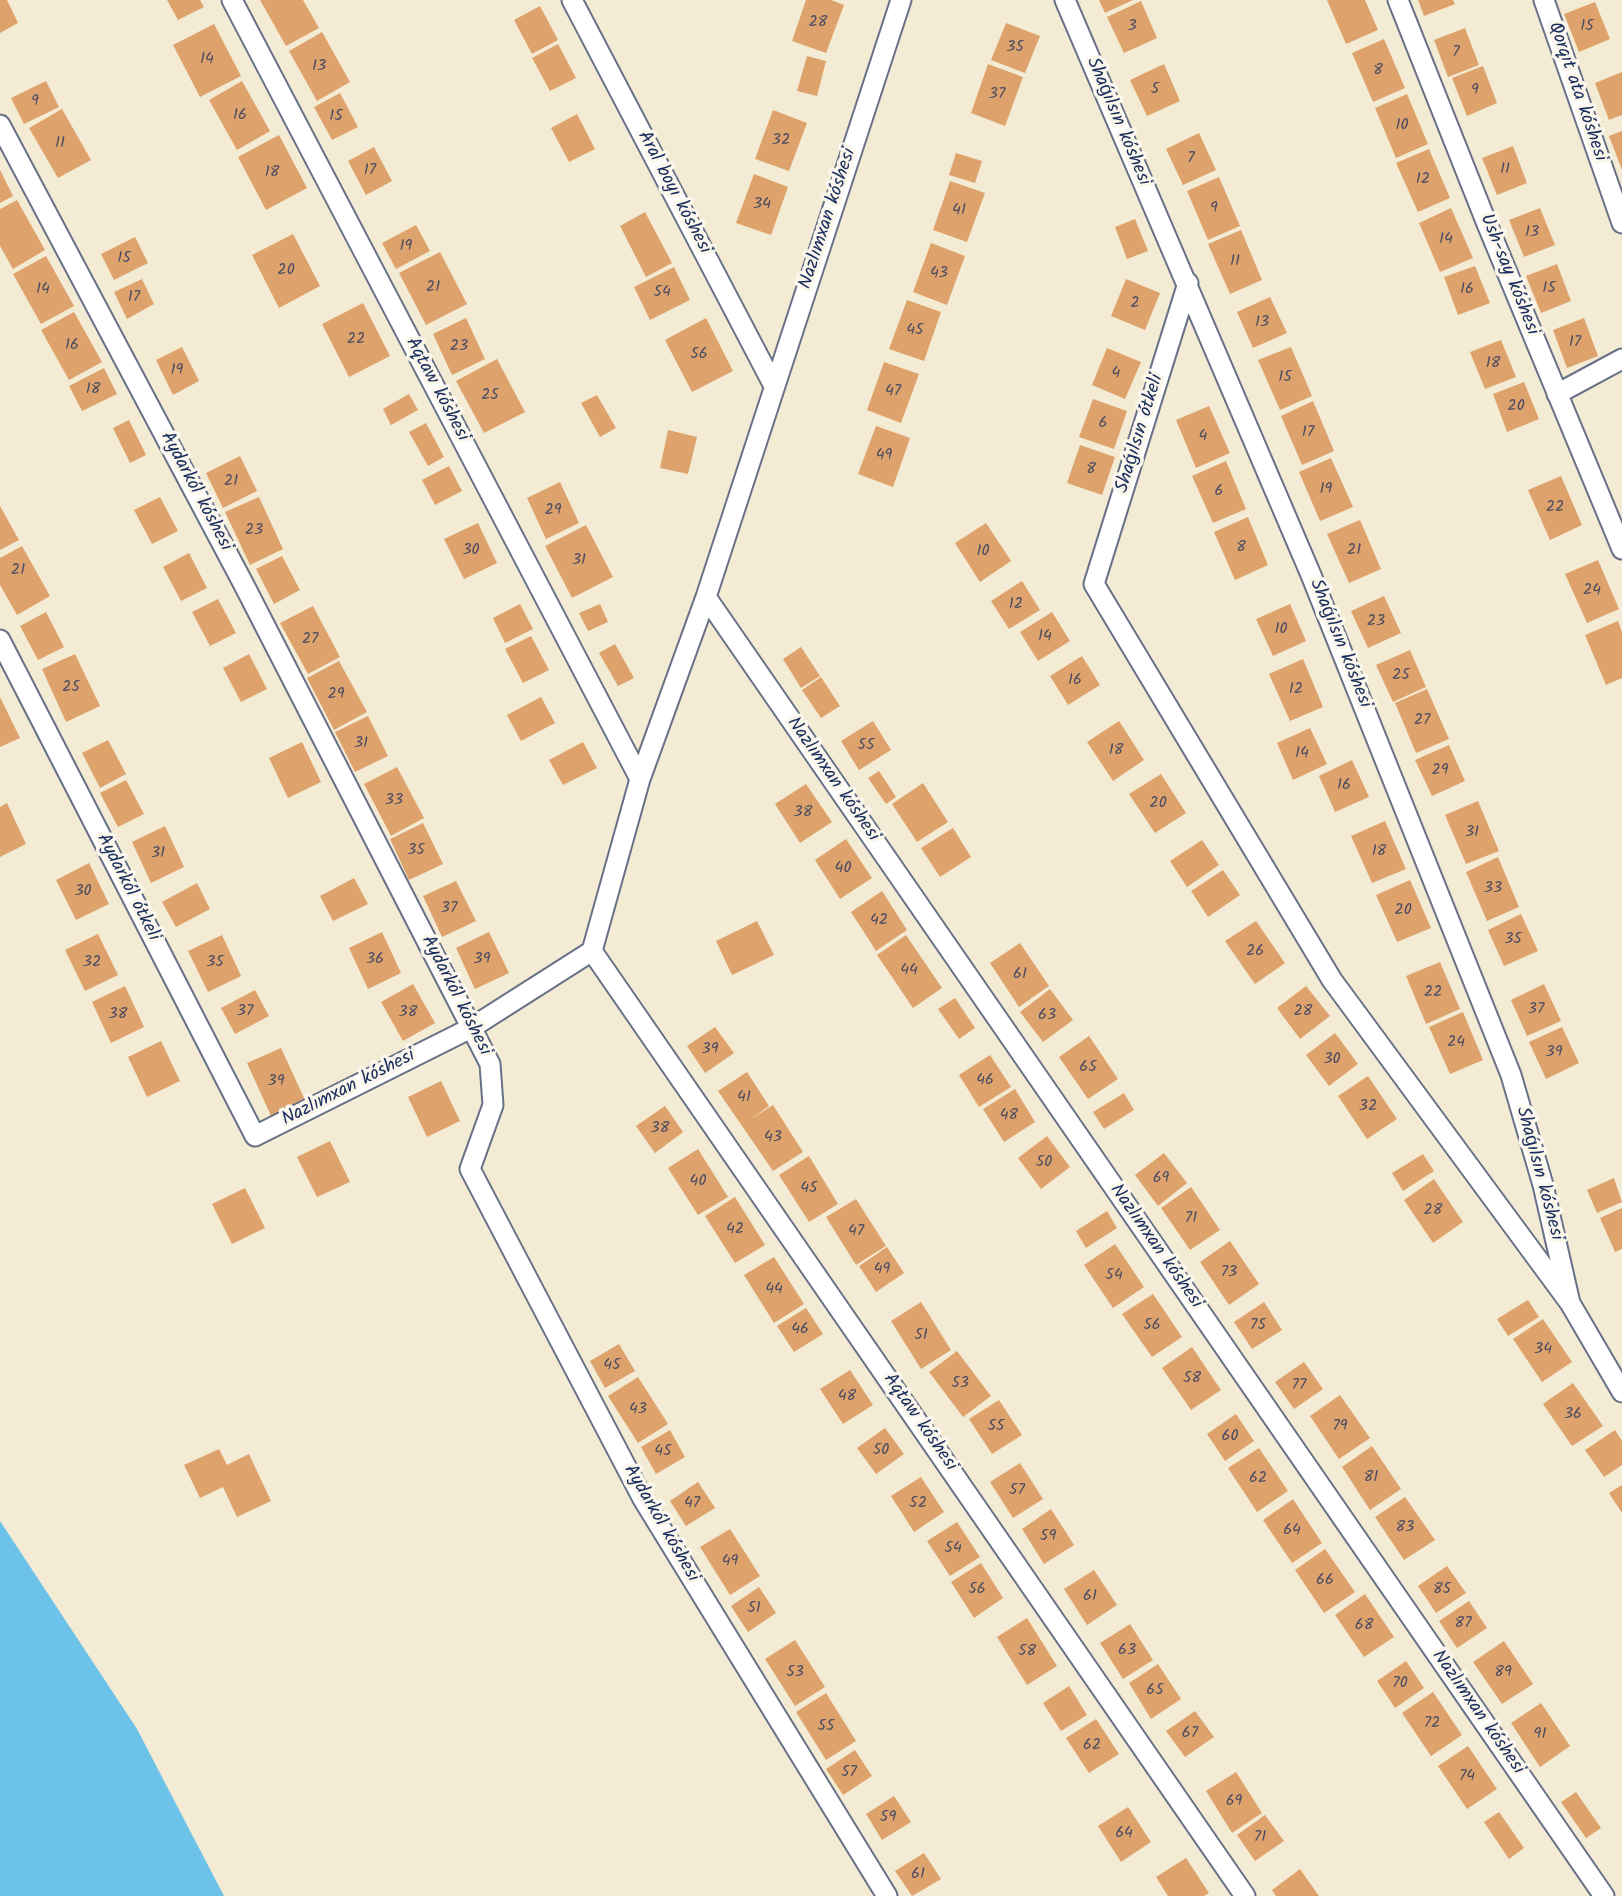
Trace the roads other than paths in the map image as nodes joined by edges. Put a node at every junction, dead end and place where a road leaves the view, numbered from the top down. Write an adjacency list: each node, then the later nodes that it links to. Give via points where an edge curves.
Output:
1 (232, 0): 17 (street, Aqtaw kóshesi)
2 (572, 0): 11 (street, Aral boyı kóshesi)
3 (901, 0): 11 (street, Nazlımxan kóshesi)
4 (1065, 0): 9 (street, Shaǵılsın kóshesi)
5 (1398, 0): 12 (street, Ush-say kóshesi)
6 (1544, 0): 8 (street, Qorqıt ata kóshesi)
7 (0, 125): 19 (street, Aydarkól kóshesi, via 243,583)
8 (1622, 223)
9 (1188, 284): 14 (street, Shaǵılsın ótkeli); 21 (street, Shaǵılsın kóshesi, via 1311,575 1511,1075 1544,1185)
10 (1622, 359): 12 (street)
11 (774, 386): 15 (street, Nazlımxan kóshesi)
12 (1557, 394): 13 (street, Ush-say kóshesi)
13 (1622, 549)
14 (1094, 584): 21 (street, Shaǵılsın kóshesi, via 1332,981)
15 (706, 597): 17 (street, Nazlımxan kóshesi); 25 (street, Nazlımxan kóshesi)
16 (0, 640): 20 (street, Aydarkól ótkeli)
17 (640, 779): 18 (street, Nazlımxan kóshesi)
18 (592, 951): 19 (street, Nazlımxan kóshesi); 24 (street, Aqtaw kóshesi)
19 (471, 1028): 20 (street, Nazlımxan kóshesi); 23 (street, Aydarkól kóshesi, via 490,1064 493,1105 470,1169 643,1499)
20 (255, 1136)
21 (1570, 1303): 22 (street, Shaǵılsın kóshesi)
22 (1622, 1392)
23 (887, 1896)
24 (1245, 1896)
25 (1604, 1896)

